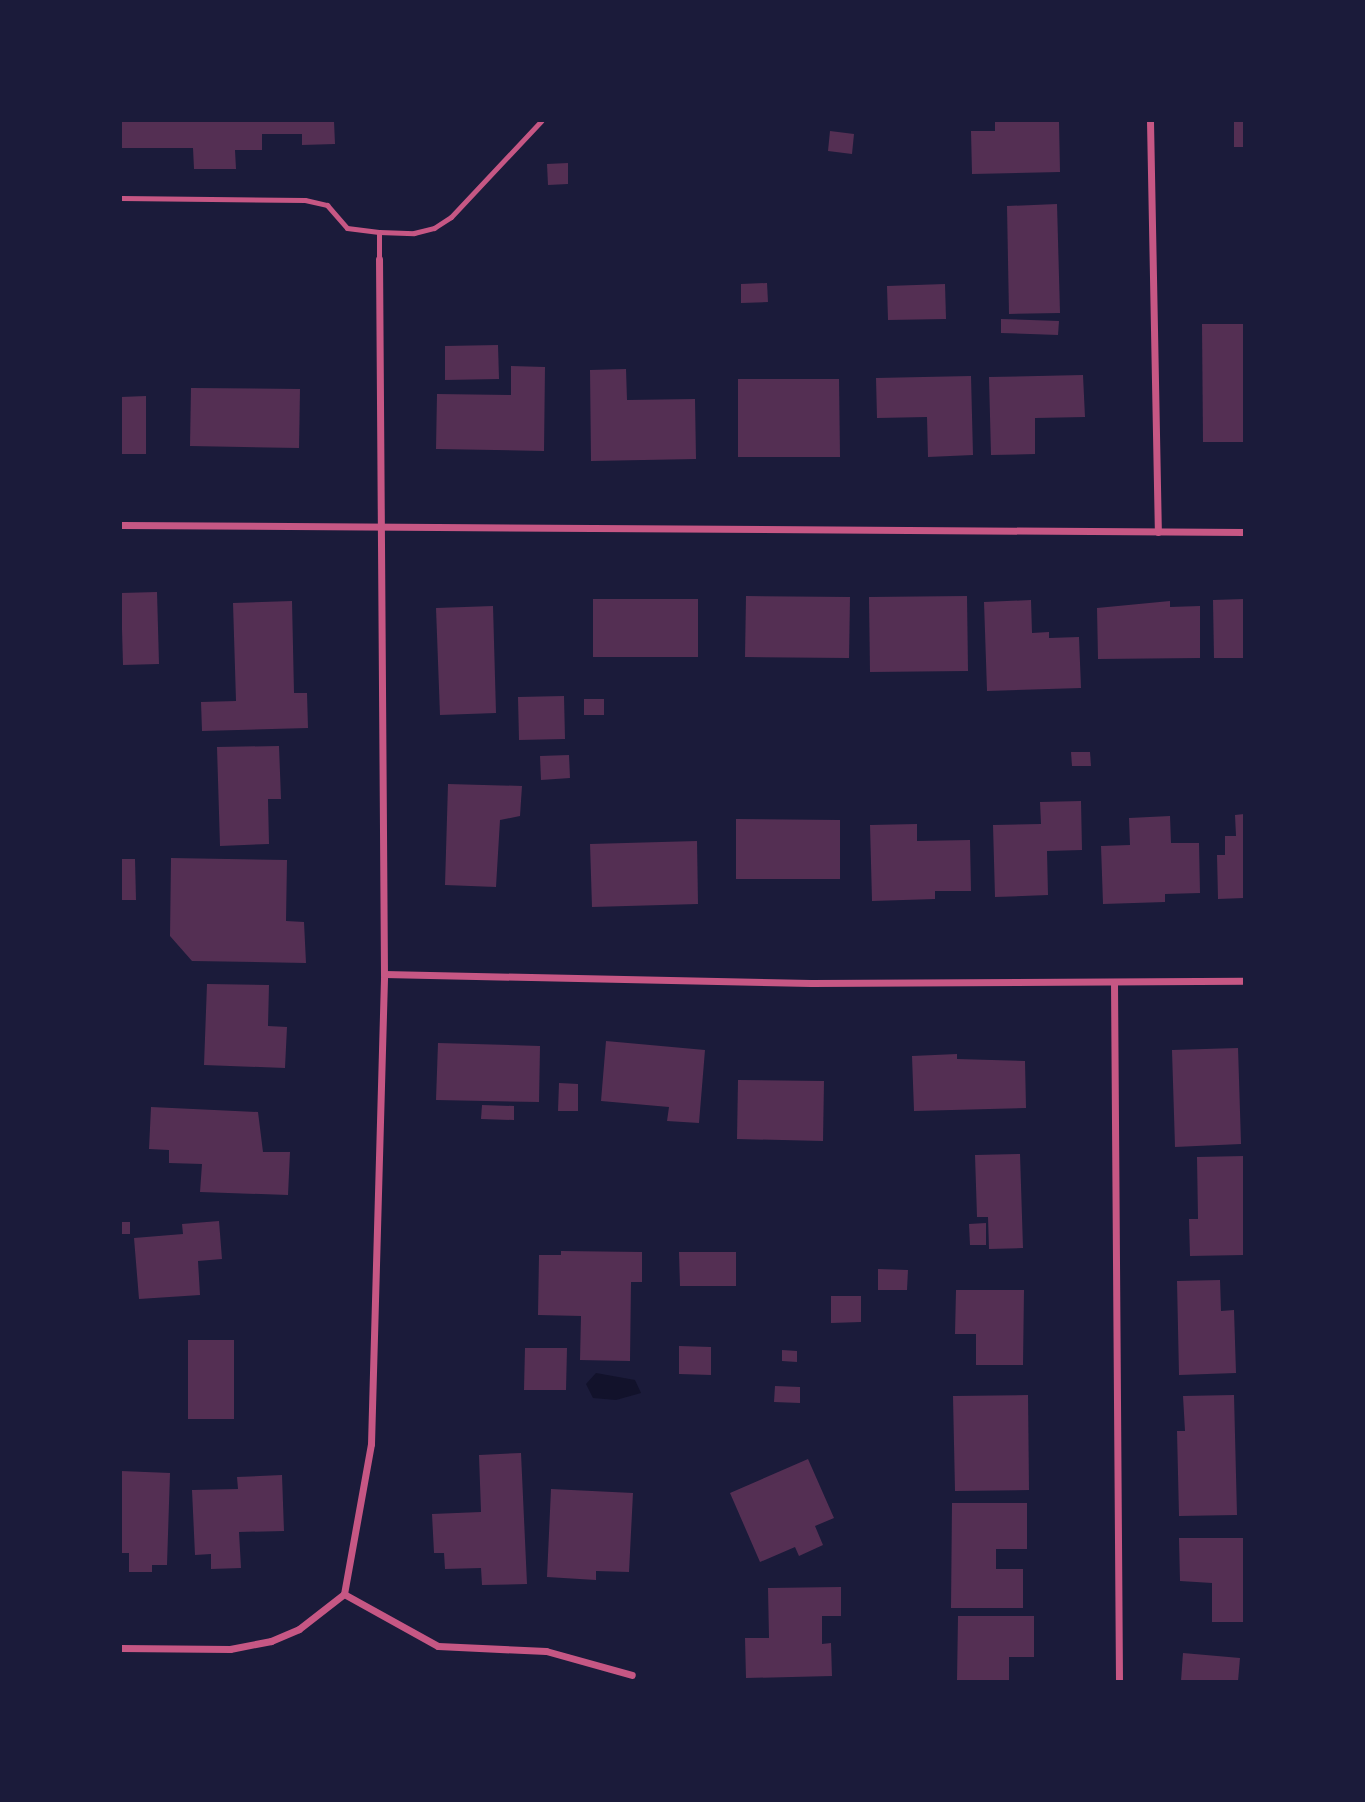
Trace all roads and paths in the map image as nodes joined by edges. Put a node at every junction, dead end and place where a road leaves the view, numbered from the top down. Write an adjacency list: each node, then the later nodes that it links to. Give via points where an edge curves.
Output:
1 (541, 121): 4 (lane, via 451,217 414,233)
2 (1150, 121): 8 (street)
3 (121, 198): 4 (lane, via 305,200 327,205 347,228)
4 (379, 232): 5 (lane)
5 (379, 259): 7 (street)
6 (121, 525): 7 (street)
7 (381, 528): 8 (street); 10 (street)
8 (1158, 532): 9 (street)
9 (1244, 532)
10 (384, 974): 12 (street, via 811,983); 13 (street, via 372,1444)
11 (1244, 981): 12 (street)
12 (1114, 982): 16 (street)
13 (344, 1594): 14 (street, via 299,1629 271,1641 230,1649); 15 (street, via 438,1646 546,1651)
14 (121, 1648)
15 (632, 1675)
16 (1119, 1681)

